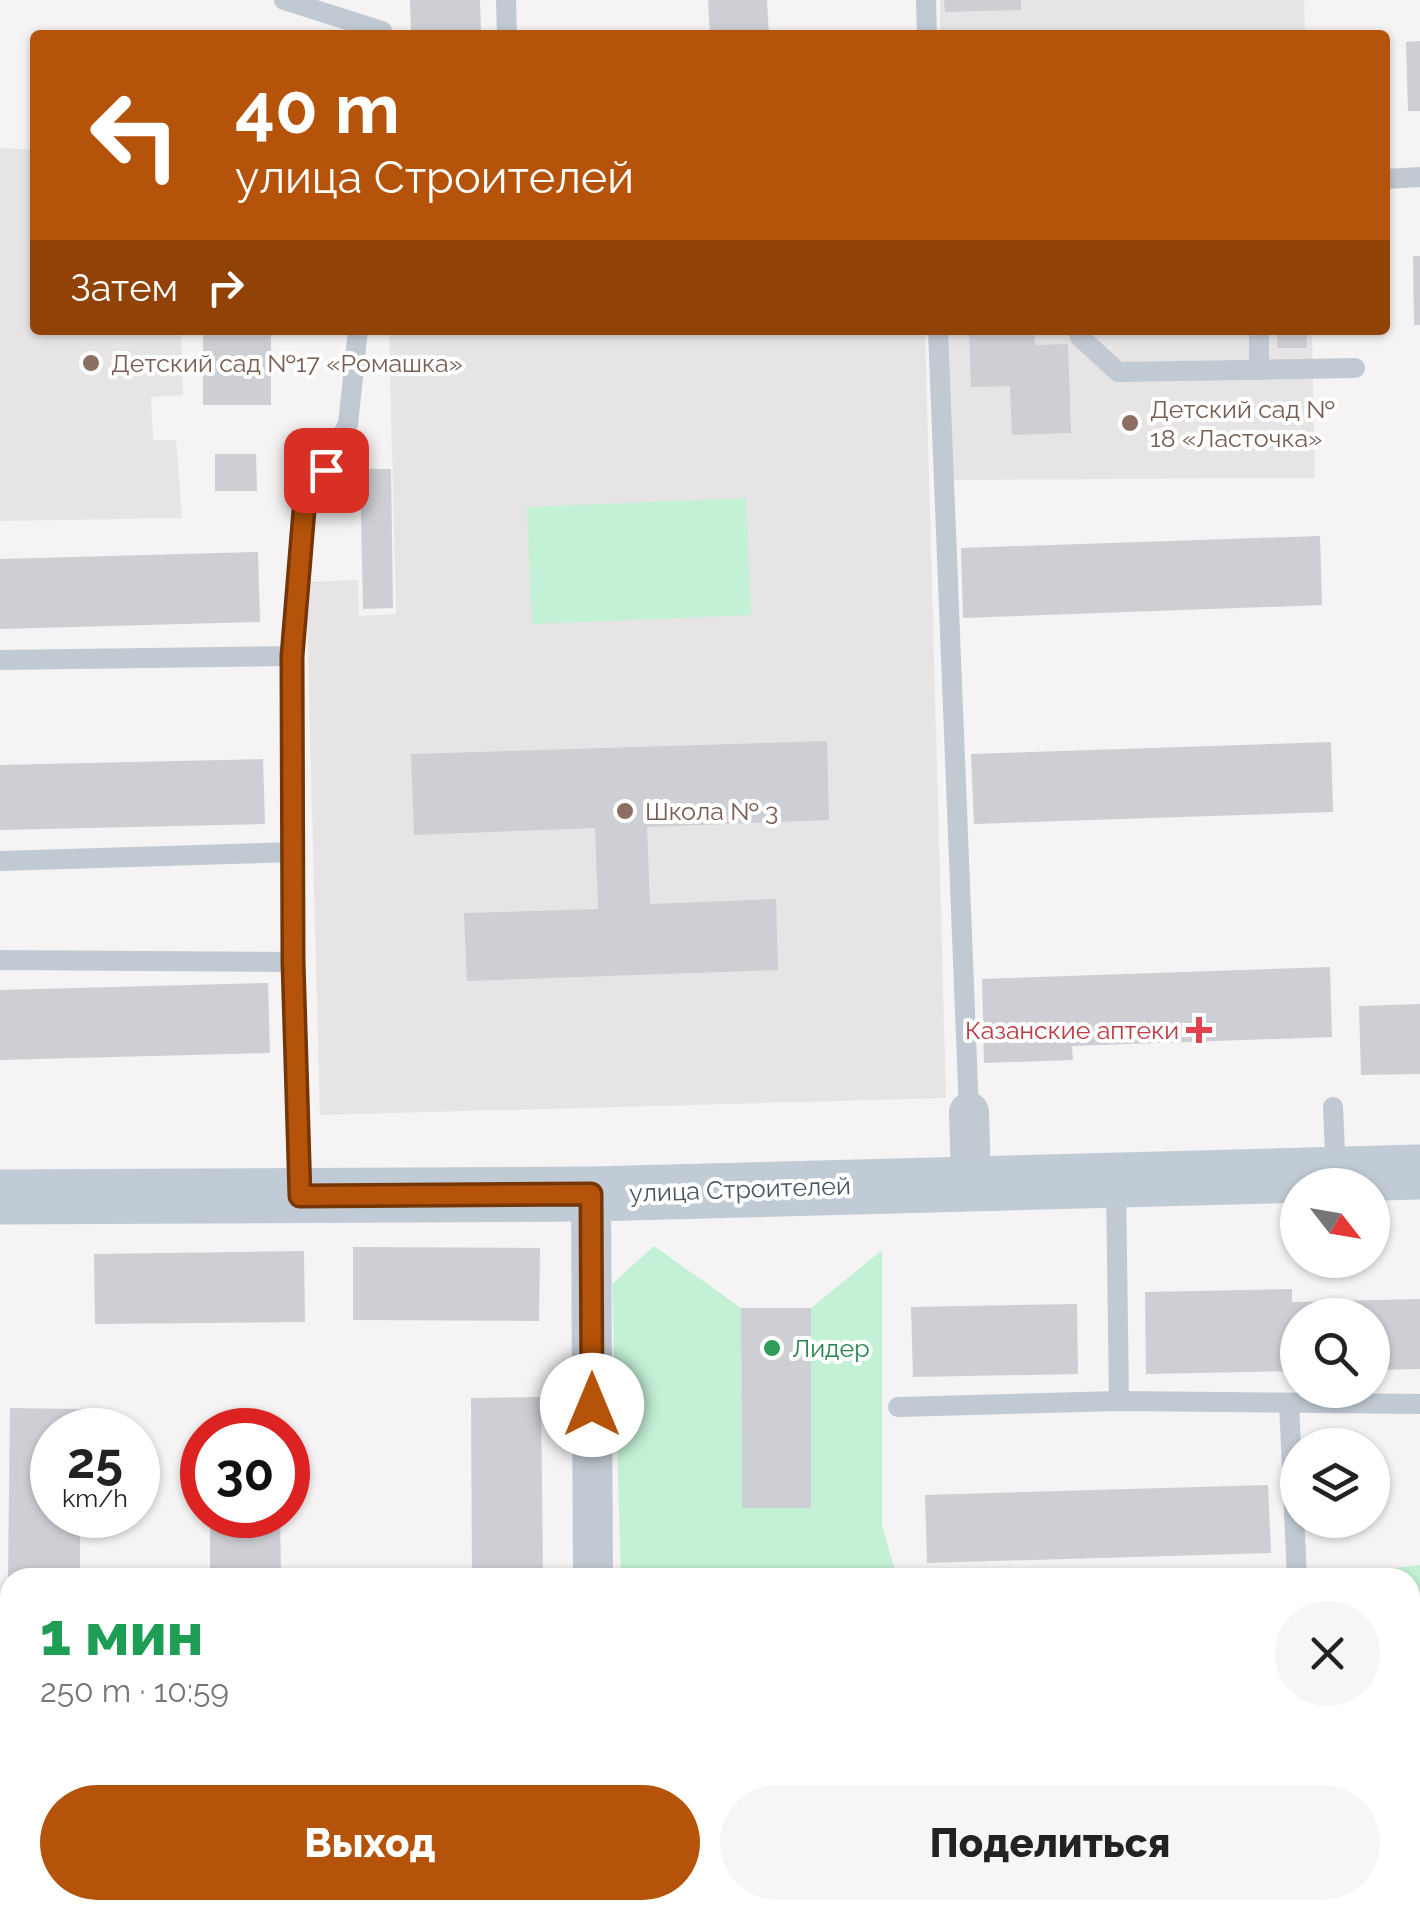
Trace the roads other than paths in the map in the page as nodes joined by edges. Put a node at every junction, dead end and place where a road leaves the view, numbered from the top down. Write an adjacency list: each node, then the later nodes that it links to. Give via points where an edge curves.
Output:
1 (284, 0): 4 (lane)
2 (506, 0): 5 (lane)
3 (926, 0): 6 (lane)
4 (382, 30)
5 (507, 30)
6 (927, 30)
7 (1420, 177): 8 (lane)
8 (1390, 179)
9 (357, 335): 15 (lane, via 348,424 304,510)
10 (938, 335): 22 (lane)
11 (1079, 335): 14 (lane, via 1118,372)
12 (1259, 335): 14 (lane)
13 (1355, 368): 14 (lane)
14 (1259, 370)
15 (292, 656): 16 (lane); 17 (lane)
16 (0, 660)
17 (293, 852): 18 (lane); 20 (lane)
18 (0, 860)
19 (0, 960): 20 (lane)
20 (293, 962): 30 (lane)
21 (1334, 1106): 23 (lane)
22 (969, 1112): 28 (street)
23 (1336, 1168)
24 (1420, 1172): 25 (street, улица Строителей)
25 (1390, 1173)
26 (1280, 1176): 27 (street, улица Строителей)
27 (1116, 1180): 28 (street, улица Строителей); 32 (lane)
28 (970, 1184): 29 (street, улица Строителей)
29 (591, 1194): 30 (street, улица Строителей); 38 (street)
30 (300, 1196): 31 (street, улица Строителей)
31 (0, 1197)
32 (1119, 1401): 33 (lane); 36 (lane)
33 (1280, 1402)
34 (1390, 1404): 35 (lane)
35 (1420, 1404)
36 (898, 1407)
37 (1289, 1408): 39 (lane)
38 (593, 1568)
39 (1297, 1568)

